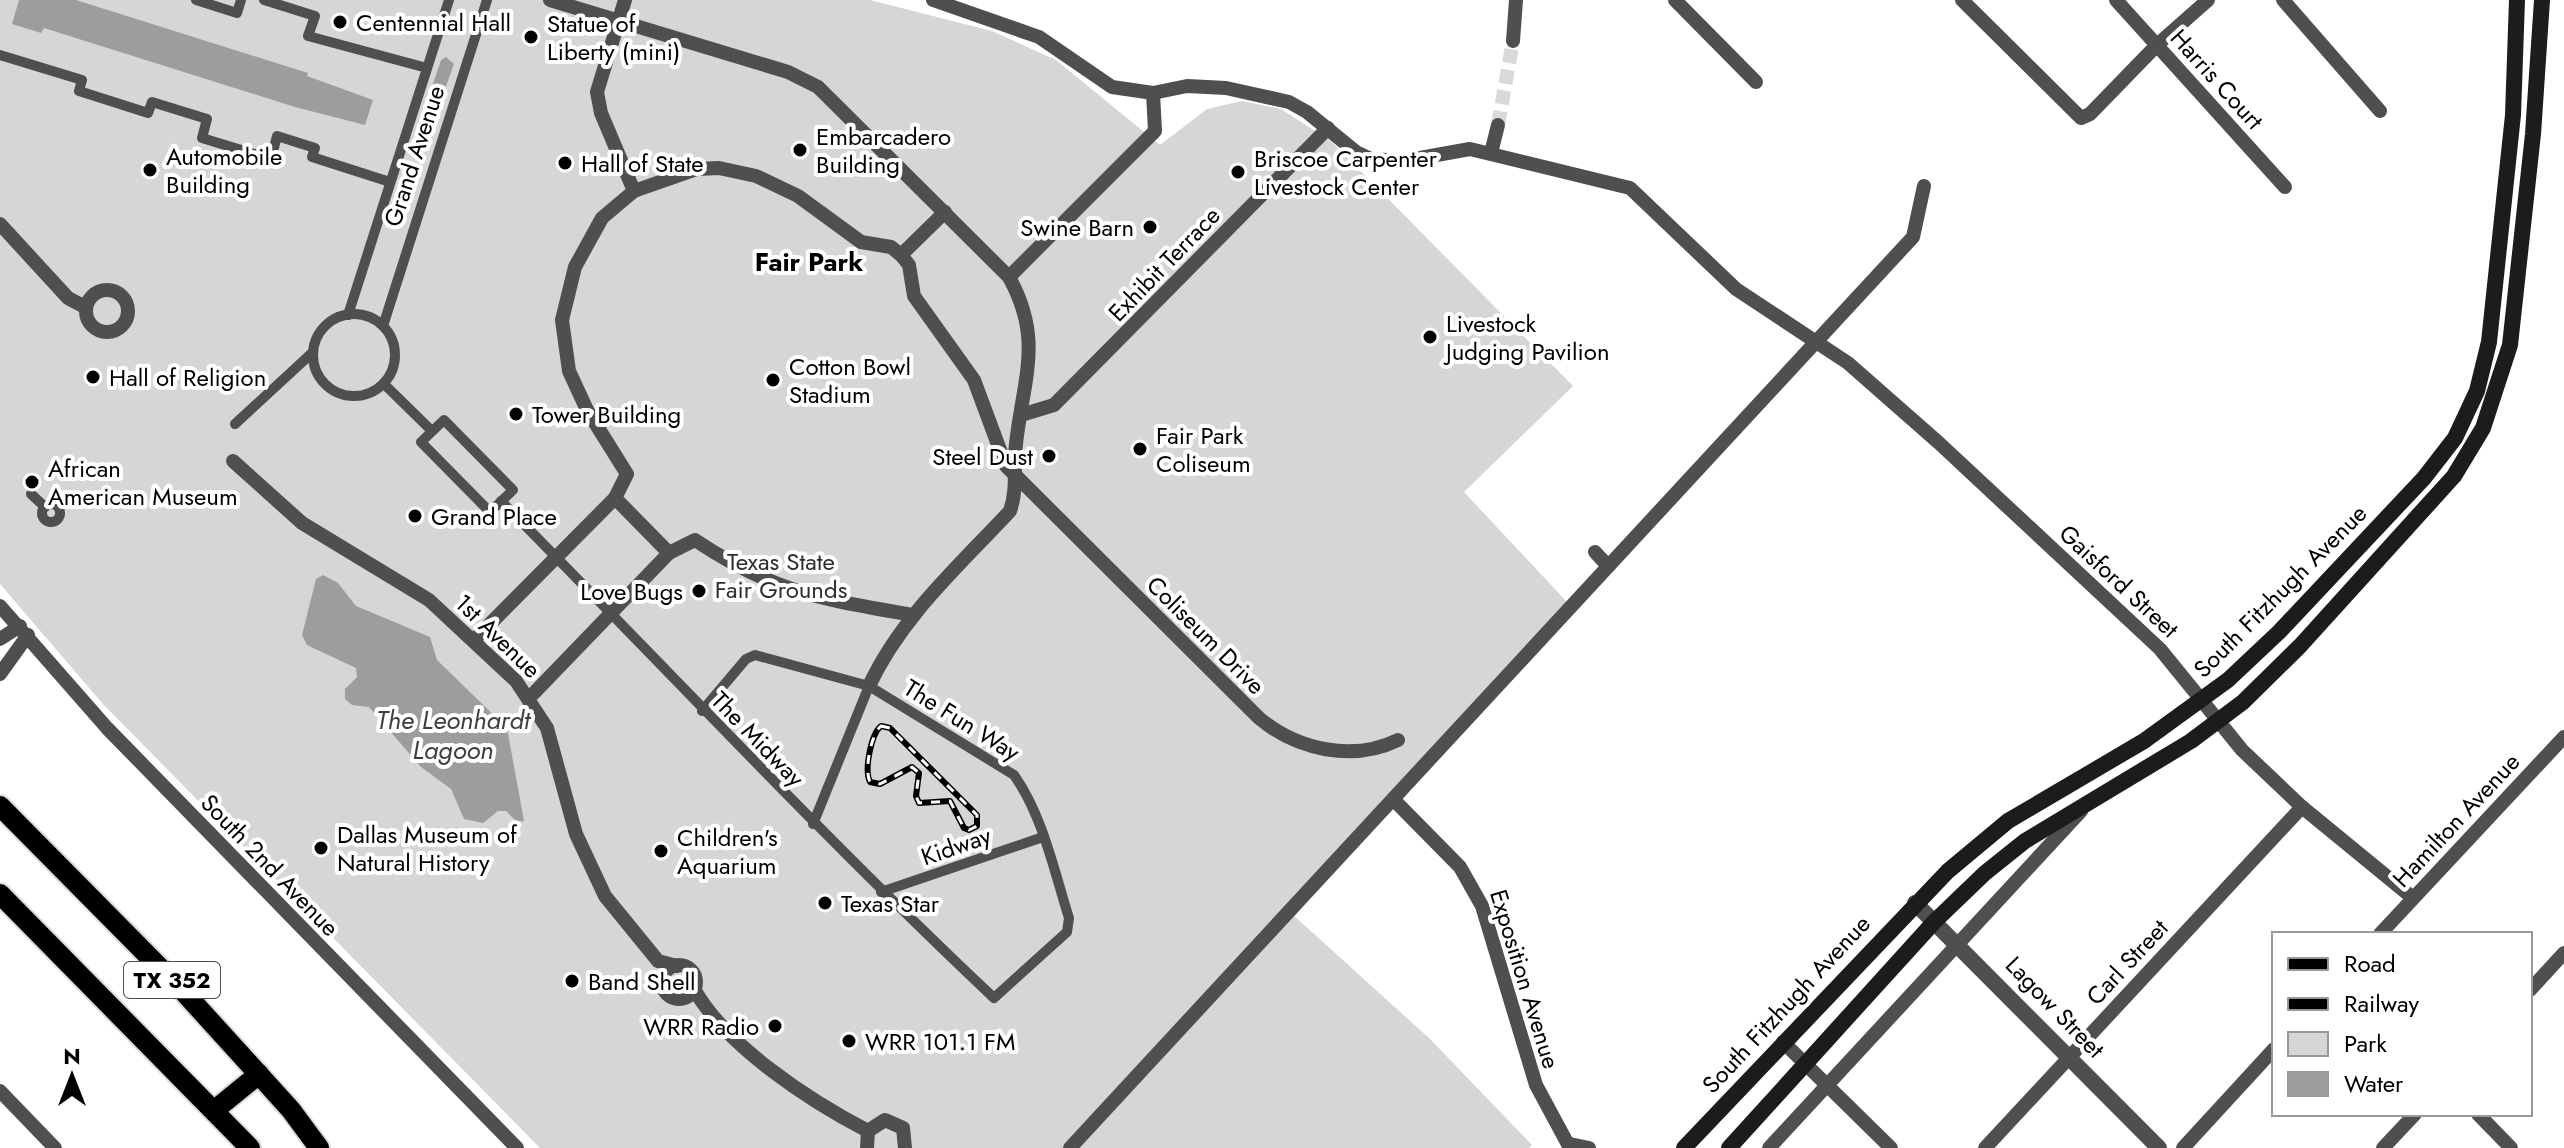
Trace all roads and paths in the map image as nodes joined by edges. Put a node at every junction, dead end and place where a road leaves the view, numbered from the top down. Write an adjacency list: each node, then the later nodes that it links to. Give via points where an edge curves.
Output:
1 (196, 0): 2 (street, via 237,13)
2 (241, 0)
3 (264, 0): 21 (street, via 315,16 308,36)
4 (449, 0): 21 (street, Grand Avenue)
5 (487, 0): 38 (street, Grand Avenue)
6 (550, 0): 17 (street)
7 (625, 0): 17 (street)
8 (933, 0): 23 (street, Gaisford Street, via 1039,37 1112,87)
9 (1516, 0): 18 (street)
10 (1675, 0): 22 (street)
11 (1962, 0): 19 (street, via 2081,118)
12 (2116, 0): 19 (street, Harris Court)
13 (2208, 0): 19 (street)
14 (2283, 0): 24 (street)
15 (2517, 0): 64 (main road, South Fitzhugh Avenue, via 2513,115 2489,342 2467,416 2424,478 2279,632)
16 (2542, 0): 66 (main road, South Fitzhugh Avenue, via 2510,345 2489,413 2454,476 2300,646)
17 (619, 19): 31 (street, via 600,77 598,101); 32 (street, via 804,78 830,97)
18 (1513, 41)
19 (2157, 45): 30 (street, Harris Court)
20 (0, 55): 28 (street, via 82,80 79,91 148,113 152,102 207,119 202,138 271,159 277,136 315,148 312,157)
21 (427, 68): 28 (street, Grand Avenue)
22 (1756, 82)
23 (1153, 93): 26 (street, Gaisford Street, via 1187,86 1268,96 1307,112); 35 (street, via 1155,131)
24 (2380, 111)
25 (1498, 125): 27 (street)
26 (1328, 128): 27 (street, Gaisford Street, via 1371,159 1403,161 1470,149); 42 (street, Exhibit Terrace, via 1054,405)
27 (1491, 153): 39 (street, Gaisford Street, via 1630,188 1736,289)
28 (390, 182): 37 (street, Grand Avenue)
29 (1924, 186): 39 (street, via 1913,237)
30 (2285, 187)
31 (634, 191): 34 (street, via 697,169 739,170 798,196 861,242 891,247); 48 (street, via 602,218 586,243 569,283 562,320 574,384 627,474)
32 (945, 212): 34 (street); 35 (street)
33 (0, 224): 36 (street, via 68,298)
34 (901, 255): 46 (street, Coliseum Drive, via 909,265 910,289 974,380 999,453)
35 (1009, 277): 42 (street, via 1025,314 1031,352)
36 (85, 307)
37 (348, 315): 38 (street, via 367,316); 40 (street, via 323,329)
38 (383, 326): 41 (street, via 395,356)
39 (1816, 342): 54 (street); 64 (street, Gaisford Street, via 1848,363 1939,443 2160,649)
40 (314, 352): 41 (street, via 316,369 333,390 360,396); 43 (street)
41 (384, 384): 44 (street)
42 (1021, 415): 46 (street)
43 (235, 424)
44 (432, 431): 49 (street, via 421,442 490,512); 49 (street, via 444,420 513,490)
45 (233, 461): 60 (street, 1st Avenue, via 302,523 409,585)
46 (1016, 478): 57 (street, via 1010,511); 68 (street, Coliseum Drive, via 1272,730 1343,752 1380,749)
47 (31, 494): 50 (street)
48 (615, 498): 52 (street); 53 (street)
49 (501, 501): 53 (street, The Midway)
50 (45, 507)
51 (1595, 552): 54 (street)
52 (669, 553): 56 (street); 57 (street, via 695,540 738,569 798,593)
53 (555, 555): 56 (street, The Midway); 60 (street)
54 (1608, 566): 69 (street)
55 (0, 606): 58 (street, South 2nd Avenue)
56 (611, 615): 63 (street); 65 (street, The Midway)
57 (913, 615): 62 (street)
58 (24, 631): 59 (street); 61 (street); 103 (street, South 2nd Avenue, via 107,728)
59 (0, 639)
60 (474, 640): 83 (street, 1st Avenue, via 537,709 555,749 590,869 619,916)
61 (0, 674)
62 (869, 686): 65 (street, The Fun Way, via 755,655); 73 (street); 74 (street, The Fun Way, via 1014,775)
63 (533, 694)
64 (2203, 700): 66 (street, Gaisford Street); 78 (main road, South Fitzhugh Avenue, via 2008,821)
65 (702, 711): 73 (street, The Midway)
66 (2219, 722): 70 (main road, South Fitzhugh Avenue); 72 (street, Gaisford Street)
67 (2564, 737): 77 (street, Hamilton Avenue)
68 (1398, 740)
69 (1394, 800): 102 (street, Exposition Avenue, via 1471,882 1536,1085); 109 (street)
70 (2088, 803): 79 (main road, South Fitzhugh Avenue, via 2025,841); 81 (street, South Fitzhugh Avenue)
71 (0, 806): 95 (main road, TX 352)
72 (2302, 807): 77 (street, Gaisford Street); 93 (street, Carl Street)
73 (813, 824): 75 (street, The Midway)
74 (1043, 837): 75 (street, Kidway); 88 (street, The Fun Way, via 1070,926)
75 (881, 892): 88 (street, The Midway)
76 (0, 894): 98 (main road, TX 352)
77 (2413, 898): 80 (street, Hamilton Avenue)
78 (1915, 903): 79 (street, Lagow Street); 91 (main road, South Fitzhugh Avenue)
79 (1935, 921): 81 (street, Lagow Street); 94 (main road, South Fitzhugh Avenue)
80 (2382, 932)
81 (1960, 945): 93 (street, Lagow Street); 96 (street, South Fitzhugh Avenue)
82 (2564, 953): 86 (street)
83 (658, 961): 84 (street); 85 (street, 1st Avenue)
84 (677, 966): 85 (street); 87 (street, via 692,972)
85 (662, 980): 89 (street, via 667,994)
86 (2532, 988)
87 (694, 989): 89 (street); 90 (street)
88 (994, 998)
89 (682, 999): 90 (street)
90 (704, 1007): 101 (street, via 777,1072)
91 (1783, 1042): 94 (street); 111 (main road, South Fitzhugh Avenue)
92 (2272, 1051): 117 (street)
93 (2069, 1056): 115 (street, Carl Street); 116 (street, Lagow Street)
94 (1807, 1065): 96 (street); 112 (main road, South Fitzhugh Avenue)
95 (259, 1074): 98 (main road); 106 (main road, TX 352)
96 (1828, 1085): 113 (street, South Fitzhugh Avenue); 114 (street)
97 (0, 1091): 104 (street)
98 (216, 1109): 105 (main road, TX 352)
99 (2413, 1116): 118 (street)
100 (2480, 1116): 119 (street)
101 (868, 1131): 107 (street); 108 (street, via 878,1122 898,1124 906,1134)
102 (1570, 1146): 110 (street, Exposition Avenue)
103 (513, 1147)
104 (55, 1148)
105 (250, 1148)
106 (319, 1148)
107 (867, 1148)
108 (905, 1148)
109 (1070, 1148)
110 (1589, 1148)
111 (1684, 1148)
112 (1729, 1148)
113 (1769, 1148)
114 (1891, 1148)
115 (1985, 1148)
116 (2159, 1148)
117 (2183, 1148)
118 (2383, 1148)
119 (2511, 1148)

